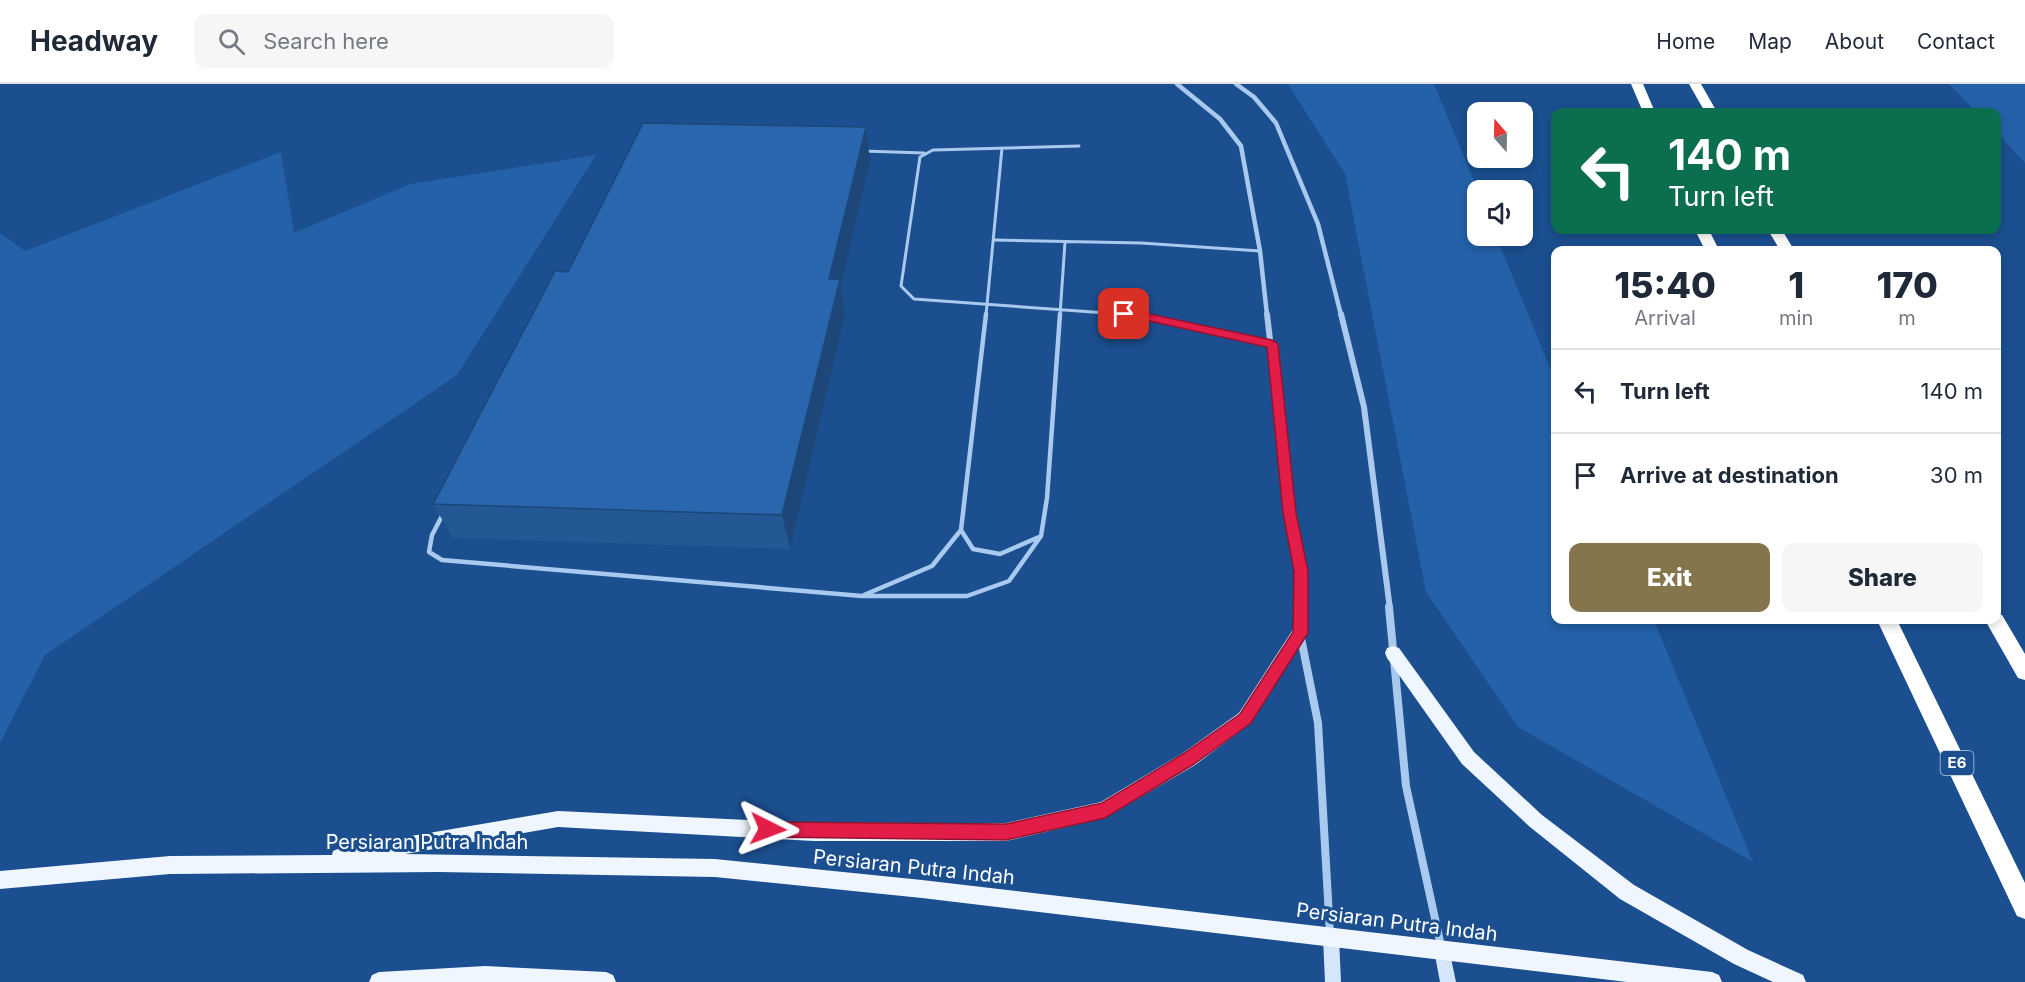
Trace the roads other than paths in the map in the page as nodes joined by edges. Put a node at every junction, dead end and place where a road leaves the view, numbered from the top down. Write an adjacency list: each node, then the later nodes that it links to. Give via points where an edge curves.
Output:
1 (1177, 84): 13 (street, via 1220,119 1241,146)
2 (1236, 84): 24 (street, via 1254,97 1276,123 1318,224 1364,407)
3 (1636, 84): 5 (highway)
4 (1695, 84): 6 (highway)
5 (1647, 108)
6 (1709, 108)
7 (1079, 146): 8 (lane)
8 (1002, 148): 10 (lane); 11 (lane)
9 (854, 151): 10 (lane)
10 (924, 153): 14 (lane, via 920,158 901,286 914,299)
11 (995, 240): 12 (lane); 14 (lane)
12 (1065, 242): 13 (lane); 15 (lane)
13 (1260, 251): 16 (street)
14 (987, 304): 15 (lane); 18 (lane)
15 (1060, 308): 16 (lane, via 1145,316); 19 (lane)
16 (1272, 344): 23 (street, via 1290,513 1301,571)
17 (449, 504): 20 (lane, via 432,535 429,552 442,560)
18 (961, 530): 19 (lane, via 973,549 1000,554); 20 (lane, via 932,566)
19 (1041, 536): 20 (lane, via 1009,581 967,596)
20 (862, 596)
21 (1889, 624): 28 (highway, E6)
22 (1997, 624): 25 (highway)
23 (1300, 633): 26 (main road, via 1245,718 1189,759 1094,813 1006,832 814,832 558,819); 29 (street, via 1318,723)
24 (1393, 653): 30 (street, via 1406,786); 36 (main road, via 1468,758 1536,821 1627,892 1741,957)
25 (2025, 672)
26 (296, 864): 27 (main road, Persiaran Putra Indah, via 170,865); 29 (main road, Persiaran Putra Indah, via 715,868)
27 (0, 880)
28 (2025, 908)
29 (1331, 938): 30 (main road, Persiaran Putra Indah); 33 (main road)
30 (1442, 950): 34 (main road); 35 (main road, Persiaran Putra Indah)
31 (379, 982): 32 (main road, via 485,976)
32 (606, 982)
33 (1334, 982)
34 (1448, 982)
35 (1712, 982)
36 (1796, 982)

